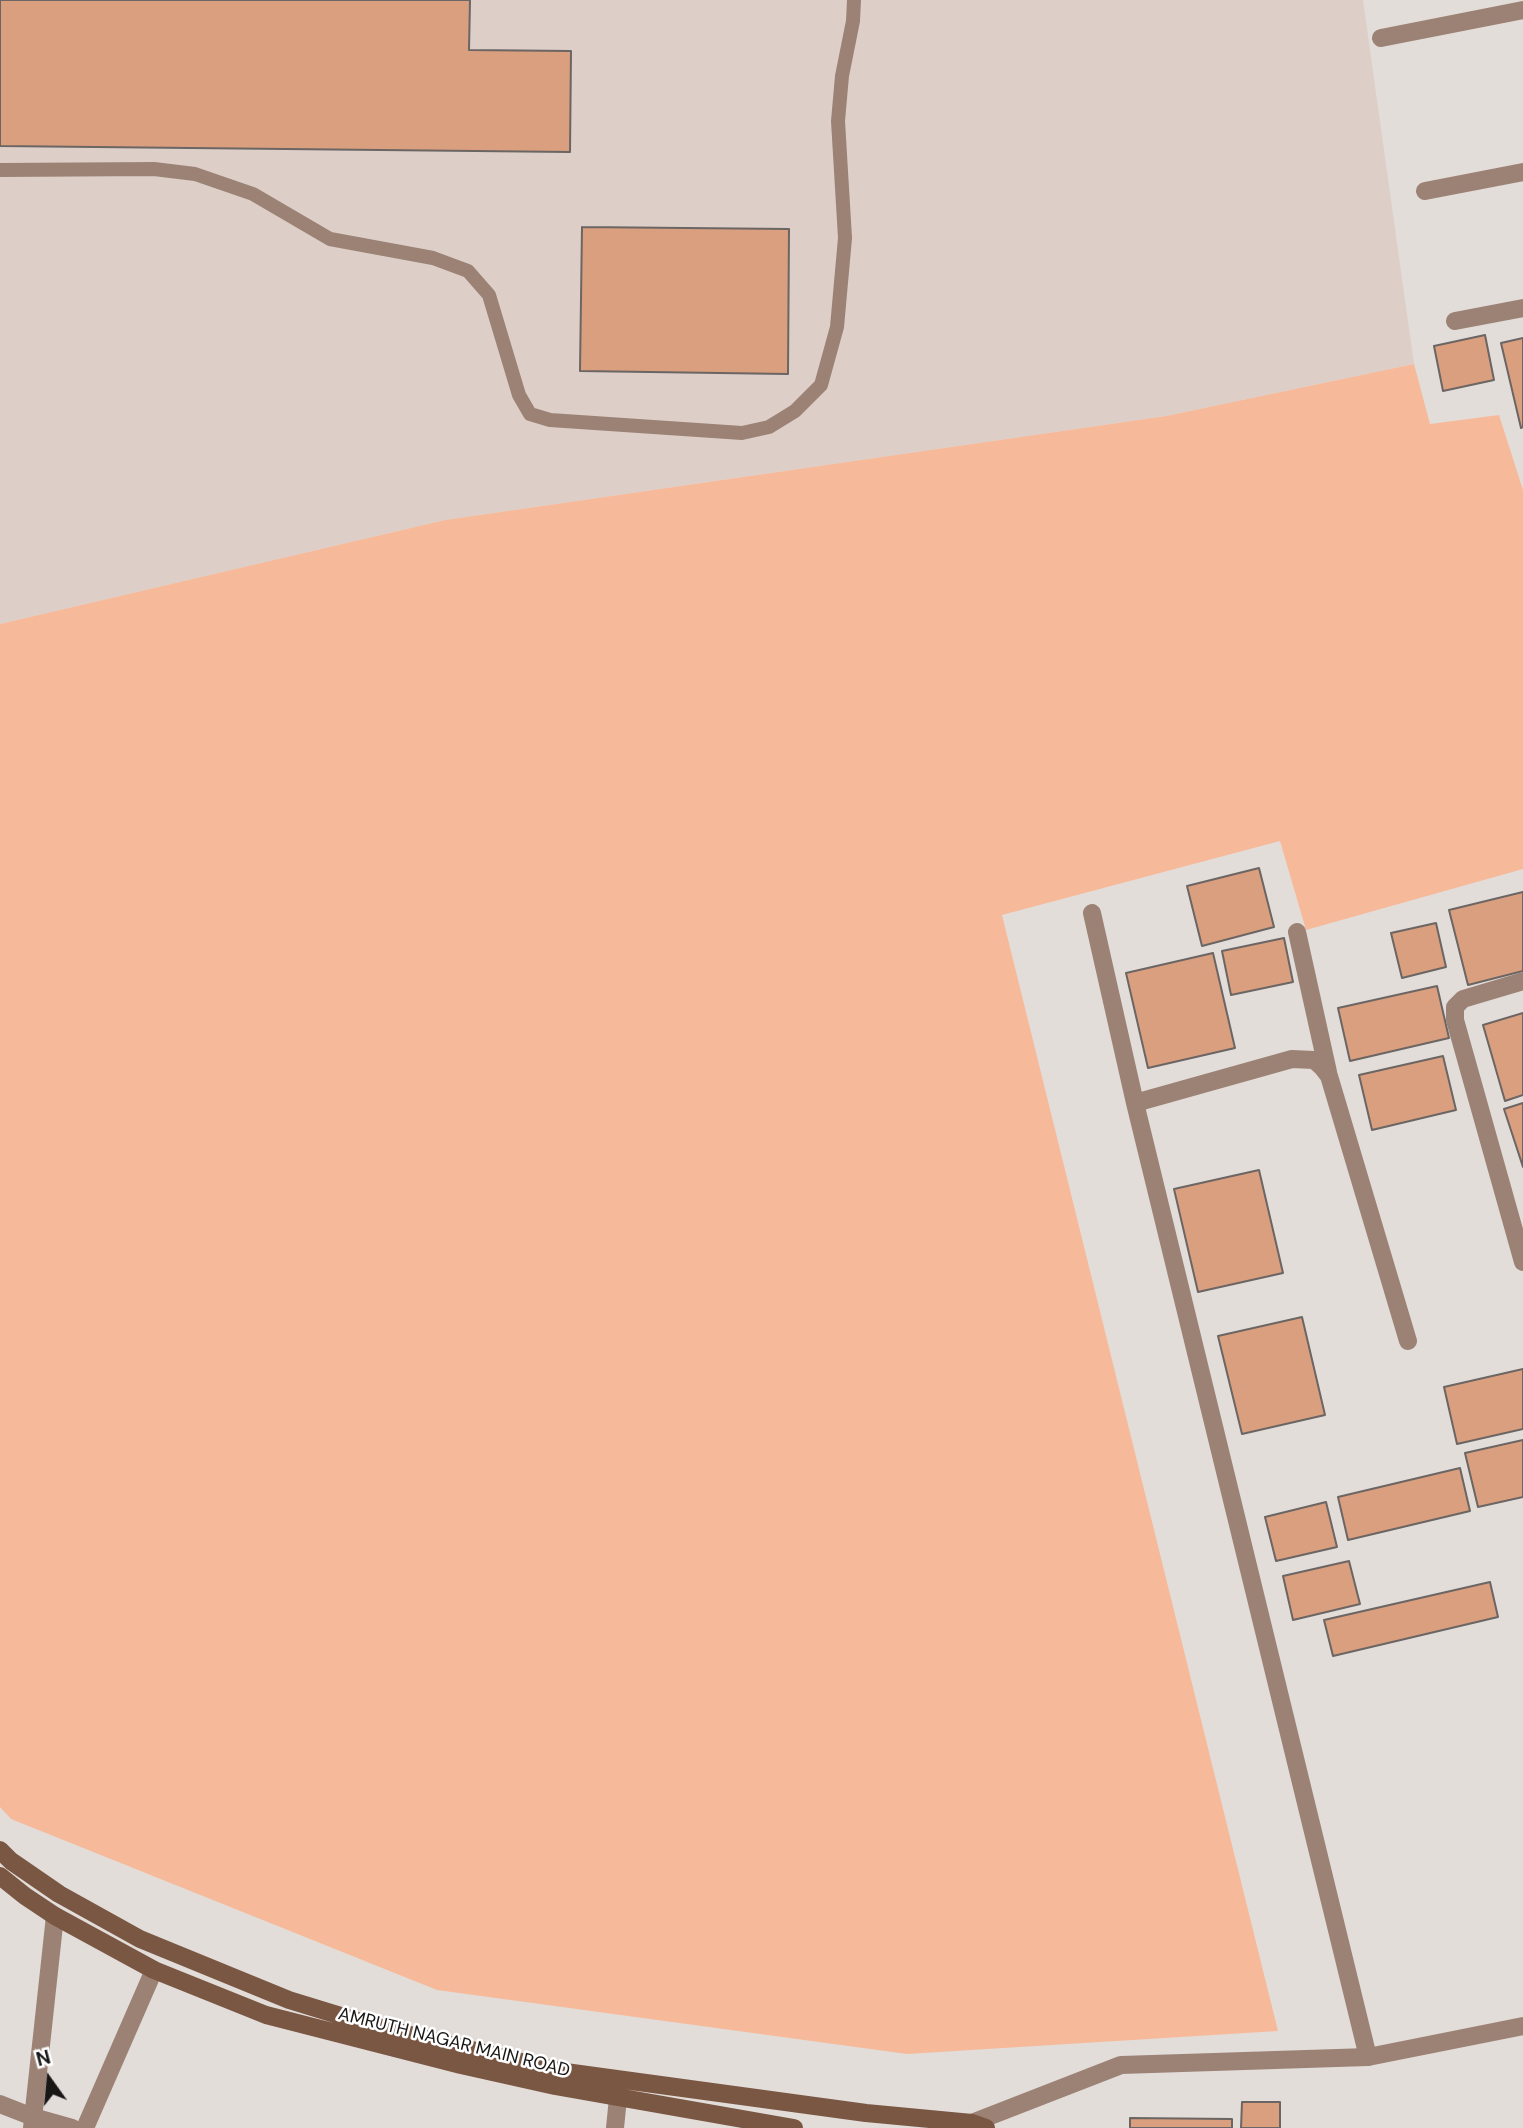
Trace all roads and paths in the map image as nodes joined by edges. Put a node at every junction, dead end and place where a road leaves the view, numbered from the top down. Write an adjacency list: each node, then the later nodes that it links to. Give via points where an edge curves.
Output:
1 (854, 0): 4 (lane, via 838,121 845,237 837,327 821,385 795,411 769,427 742,433 550,420 530,414 519,395 489,295 468,271 433,257 330,239 253,194 195,174 154,169)
2 (1523, 10): 3 (street)
3 (1381, 38)
4 (0, 170)
5 (1523, 173): 6 (street)
6 (1425, 191)
7 (1523, 309): 8 (street)
8 (1455, 321)
9 (1092, 914): 13 (street)
10 (1297, 932): 12 (street)
11 (1523, 981): 14 (street, via 1463,999 1455,1007 1455,1020)
12 (1329, 1076): 13 (street, via 1314,1060 1292,1059); 15 (street)
13 (1135, 1103): 21 (street)
14 (1523, 1262)
15 (1408, 1341)
16 (0, 1850): 25 (main road, AMRUTH NAGAR MAIN ROAD, via 59,1894 140,1939 289,2000 377,2027 558,2071)
17 (0, 1876): 18 (main road, AMRUTH NAGAR MAIN ROAD)
18 (55, 1916): 19 (main road, AMRUTH NAGAR MAIN ROAD); 24 (street)
19 (154, 1970): 22 (main road, AMRUTH NAGAR MAIN ROAD, via 266,2015 461,2065); 27 (street)
20 (1523, 2026): 21 (street)
21 (1368, 2057): 25 (street, via 1121,2065)
22 (618, 2098): 28 (street); 29 (main road, AMRUTH NAGAR MAIN ROAD)
23 (0, 2104): 24 (street)
24 (32, 2123): 26 (street)
25 (976, 2126)
26 (72, 2128)
27 (85, 2128)
28 (615, 2128)
29 (794, 2128)

